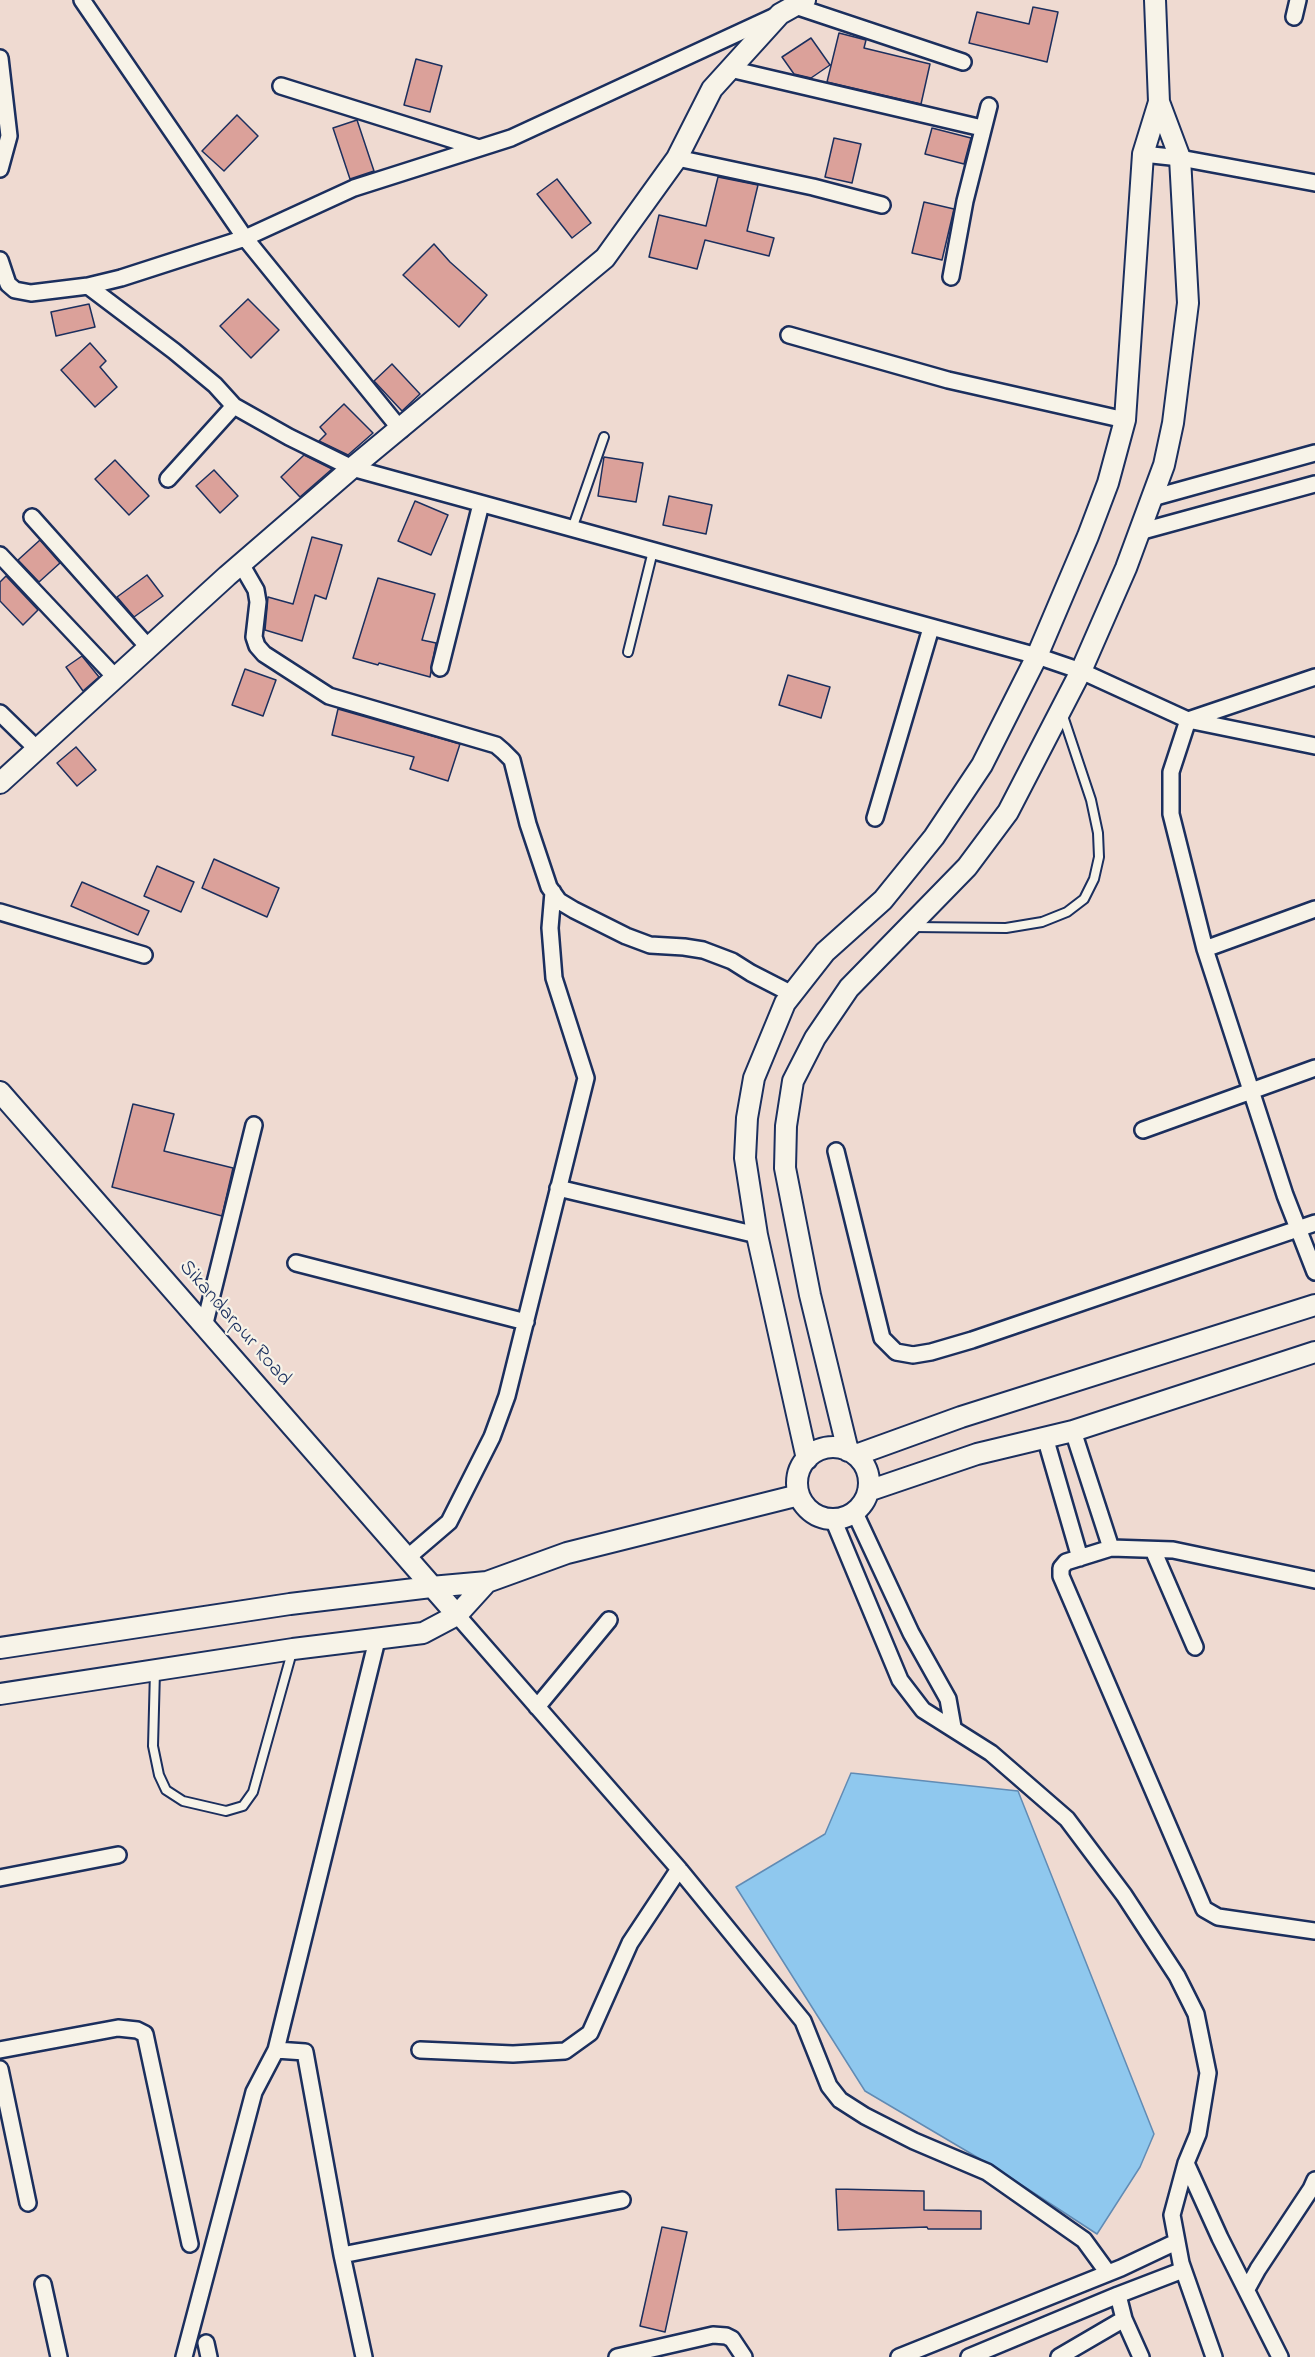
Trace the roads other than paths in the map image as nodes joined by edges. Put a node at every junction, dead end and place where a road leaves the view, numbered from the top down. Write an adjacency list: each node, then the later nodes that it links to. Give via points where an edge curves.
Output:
1 (82, 0): 20 (street)
2 (1155, 0): 10 (street)
3 (1298, 0): 5 (street)
4 (793, 7): 7 (street); 8 (street); 13 (street, via 511,138)
5 (1294, 17)
6 (0, 58): 17 (street, via 9,136)
7 (963, 62)
8 (730, 69): 12 (street); 15 (street, via 712,89)
9 (281, 86): 13 (street)
10 (1159, 102): 14 (street); 16 (street)
11 (989, 106): 12 (street)
12 (982, 128): 22 (street)
13 (479, 148): 20 (street, via 354,188)
14 (1143, 154): 16 (street); 28 (street)
15 (677, 158): 19 (street); 29 (street, via 605,258)
16 (1180, 158): 18 (street); 35 (street, via 1188,303 1173,423)
17 (0, 169)
18 (1315, 183)
19 (882, 205)
20 (245, 238): 23 (street); 29 (street)
21 (0, 260): 24 (street, via 8,284)
22 (951, 277)
23 (88, 286): 24 (street, via 31,293); 27 (street, via 182,357)
24 (15, 290): 25 (street)
25 (0, 295)
26 (789, 335): 28 (street, via 948,380)
27 (234, 406): 32 (street); 33 (street)
28 (1125, 420): 46 (street, via 1108,483)
29 (401, 430): 32 (street)
30 (604, 437): 38 (lane)
31 (1315, 453): 35 (street)
32 (352, 468): 36 (street); 42 (street)
33 (168, 479)
34 (1315, 484): 39 (street)
35 (1152, 498): 39 (street)
36 (481, 504): 38 (street); 47 (street)
37 (32, 517): 44 (street)
38 (572, 529): 40 (street)
39 (1139, 532): 48 (street)
40 (652, 552): 43 (street); 45 (lane)
41 (0, 555): 50 (street)
42 (241, 564): 44 (street); 58 (street, via 256,590 254,637 264,654 329,696 496,745 512,760 528,824)
43 (931, 628): 46 (street); 57 (street)
44 (148, 647): 50 (street)
45 (628, 652)
46 (1037, 656): 48 (street); 64 (street, via 982,765 933,837 882,900 825,952)
47 (440, 668)
48 (1081, 670): 51 (street); 53 (street)
49 (1315, 677): 53 (street)
50 (116, 678): 55 (street)
51 (1061, 709): 61 (street, via 1008,812 968,867); 61 (lane, via 1098,833 1099,857 1084,899 1042,922 1006,928)
52 (0, 713): 55 (street)
53 (1188, 720): 54 (street); 62 (street, via 1171,772 1171,814)
54 (1315, 746)
55 (37, 749): 56 (street)
56 (0, 783)
57 (875, 818)
58 (552, 892): 64 (street, via 574,910 626,936 650,945 703,950); 71 (street, via 554,978 586,1078)
59 (1315, 909): 62 (street)
60 (0, 912): 63 (street)
61 (908, 927): 83 (street, via 849,988 815,1038 794,1081 786,1126 785,1168 810,1295)
62 (1205, 949): 66 (street)
63 (144, 955)
64 (792, 994): 74 (street, via 784,1003 754,1078 747,1118 745,1158)
65 (1315, 1068): 66 (street)
66 (1251, 1090): 69 (street); 73 (street)
67 (0, 1092): 79 (street, Sikandarpur Road)
68 (254, 1125): 79 (street)
69 (1143, 1130)
70 (836, 1151): 73 (street, via 882,1338 896,1352 913,1355 972,1340)
71 (558, 1188): 74 (street); 78 (street)
72 (1315, 1223): 73 (street)
73 (1299, 1227): 76 (street)
74 (757, 1235): 84 (street)
75 (296, 1263): 78 (street)
76 (1315, 1272)
77 (1315, 1305): 83 (street)
78 (526, 1322): 91 (street, via 492,1437 449,1522)
79 (204, 1328): 91 (street, Sikandarpur Road)
80 (1315, 1352): 81 (street)
81 (1073, 1431): 82 (street); 89 (street)
82 (1045, 1437): 85 (street, via 977,1454); 92 (street)
83 (852, 1453): 84 (street, via 840,1448 822,1449); 85 (street, via 867,1471)
84 (807, 1459): 86 (street, via 798,1474)
85 (868, 1491): 87 (street)
86 (799, 1495): 88 (street, via 812,1512); 94 (street, via 567,1553)
87 (855, 1513): 88 (street); 105 (street, via 911,1634 948,1699)
88 (833, 1519): 105 (street, via 900,1680 923,1710)
89 (1111, 1548): 90 (street); 92 (street)
90 (1153, 1550): 93 (street, via 1173,1550); 99 (street)
91 (406, 1558): 95 (street, Sikandarpur Road)
92 (1080, 1558): 109 (street, via 1062,1565 1061,1576 1204,1909 1218,1917)
93 (1315, 1580)
94 (487, 1582): 95 (street); 96 (street)
95 (431, 1587): 96 (street, Sikandarpur Road); 100 (street)
96 (457, 1615): 98 (street, via 423,1633); 104 (street)
97 (609, 1620): 104 (street)
98 (377, 1640): 101 (street); 111 (street)
99 (1195, 1647)
100 (0, 1648)
101 (293, 1649): 102 (street); 102 (lane, via 253,1792 243,1806 226,1811 183,1801 166,1790 153,1746)
102 (155, 1670): 103 (street)
103 (0, 1694)
104 (537, 1707): 107 (street)
105 (953, 1727): 114 (street, via 1004,1764 1067,1819 1124,1895 1177,1976 1196,2014 1208,2073 1198,2134)
106 (118, 1855): 108 (street)
107 (679, 1869): 112 (street, via 630,1943 591,2033 565,2051 513,2054); 122 (street, via 803,2021 825,2077 840,2100 915,2141 987,2172 1084,2240)
108 (0, 1878)
109 (1315, 1931)
110 (0, 2050): 119 (street, via 118,2028 145,2034)
111 (276, 2050): 120 (street, via 305,2052); 128 (street, via 254,2092)
112 (420, 2050)
113 (0, 2069): 117 (street)
114 (1186, 2163): 118 (street, via 1172,2215); 124 (street)
115 (1315, 2180): 124 (street)
116 (622, 2200): 120 (street)
117 (28, 2203)
118 (1176, 2242): 121 (street); 122 (street)
119 (190, 2244)
120 (342, 2255): 129 (street)
121 (1183, 2270): 125 (street); 136 (street)
122 (1108, 2272): 132 (street)
123 (43, 2283): 127 (street)
124 (1247, 2289): 137 (street)
125 (1118, 2295): 126 (street); 133 (street)
126 (1124, 2319): 134 (street); 135 (street)
127 (59, 2357)
128 (184, 2357)
129 (364, 2357)
130 (617, 2357): 131 (street, via 713,2335 732,2339)
131 (744, 2357)
132 (899, 2357)
133 (969, 2357)
134 (1059, 2357)
135 (1141, 2357)
136 (1214, 2357)
137 (1280, 2357)

